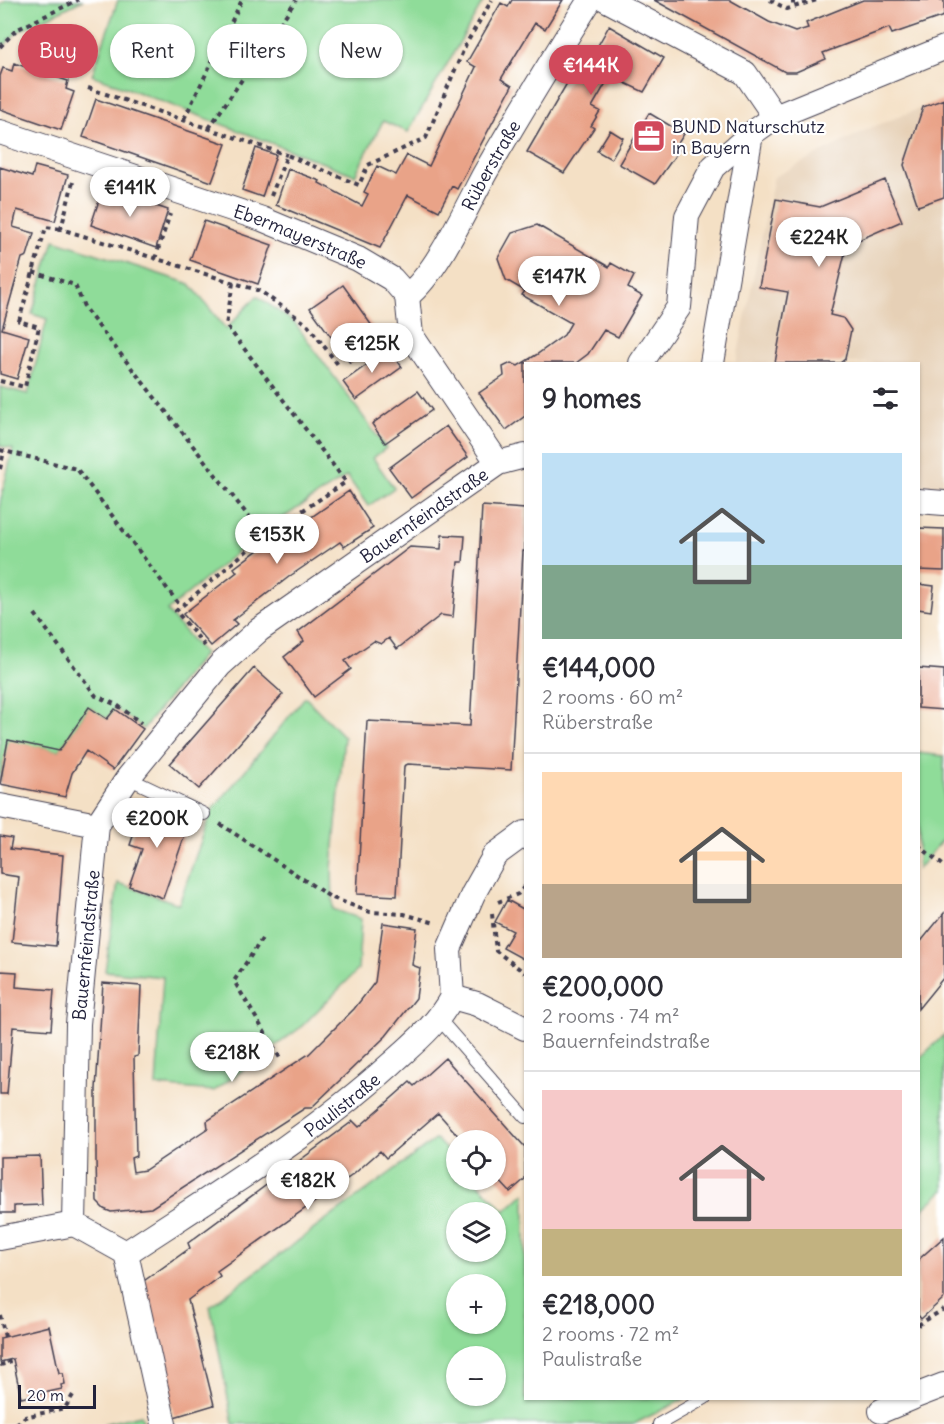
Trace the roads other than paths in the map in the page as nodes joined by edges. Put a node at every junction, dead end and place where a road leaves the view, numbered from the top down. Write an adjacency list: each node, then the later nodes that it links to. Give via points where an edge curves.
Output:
1 (590, 0): 7 (street, Rüberstraße, via 437,258 418,287)
2 (607, 0): 4 (street, via 745,73)
3 (944, 48): 4 (street)
4 (775, 117): 6 (street)
5 (0, 132): 7 (street, Ebermayerstraße, via 262,219 358,259 392,279)
6 (751, 134): 8 (street, via 713,167 687,216 679,307); 9 (street)
7 (407, 296): 11 (street, via 411,335)
8 (642, 362)
9 (712, 362)
10 (524, 456): 11 (street, Bauernfeindstraße)
11 (498, 463): 14 (street, Bauernfeindstraße, via 258,630 220,664)
12 (920, 501): 13 (street)
13 (944, 503)
14 (129, 778): 16 (lane); 17 (street, Bauernfeindstraße)
15 (0, 806): 17 (street)
16 (204, 814)
17 (97, 825): 23 (street, Bauernfeindstraße, via 78,1024)
18 (524, 834): 19 (street, via 495,855 457,929 449,950)
19 (452, 997): 20 (street, Paulistraße); 21 (street, via 477,1004)
20 (440, 1020): 22 (lane); 25 (street, Paulistraße, via 369,1084 284,1150)
21 (524, 1028)
22 (524, 1116)
23 (74, 1224): 24 (street); 25 (street)
24 (0, 1238)
25 (126, 1253): 31 (street)
26 (944, 1385): 27 (street)
27 (920, 1394)
28 (701, 1400): 32 (lane)
29 (907, 1400): 30 (street)
30 (879, 1411)
31 (164, 1424)
32 (659, 1424)

